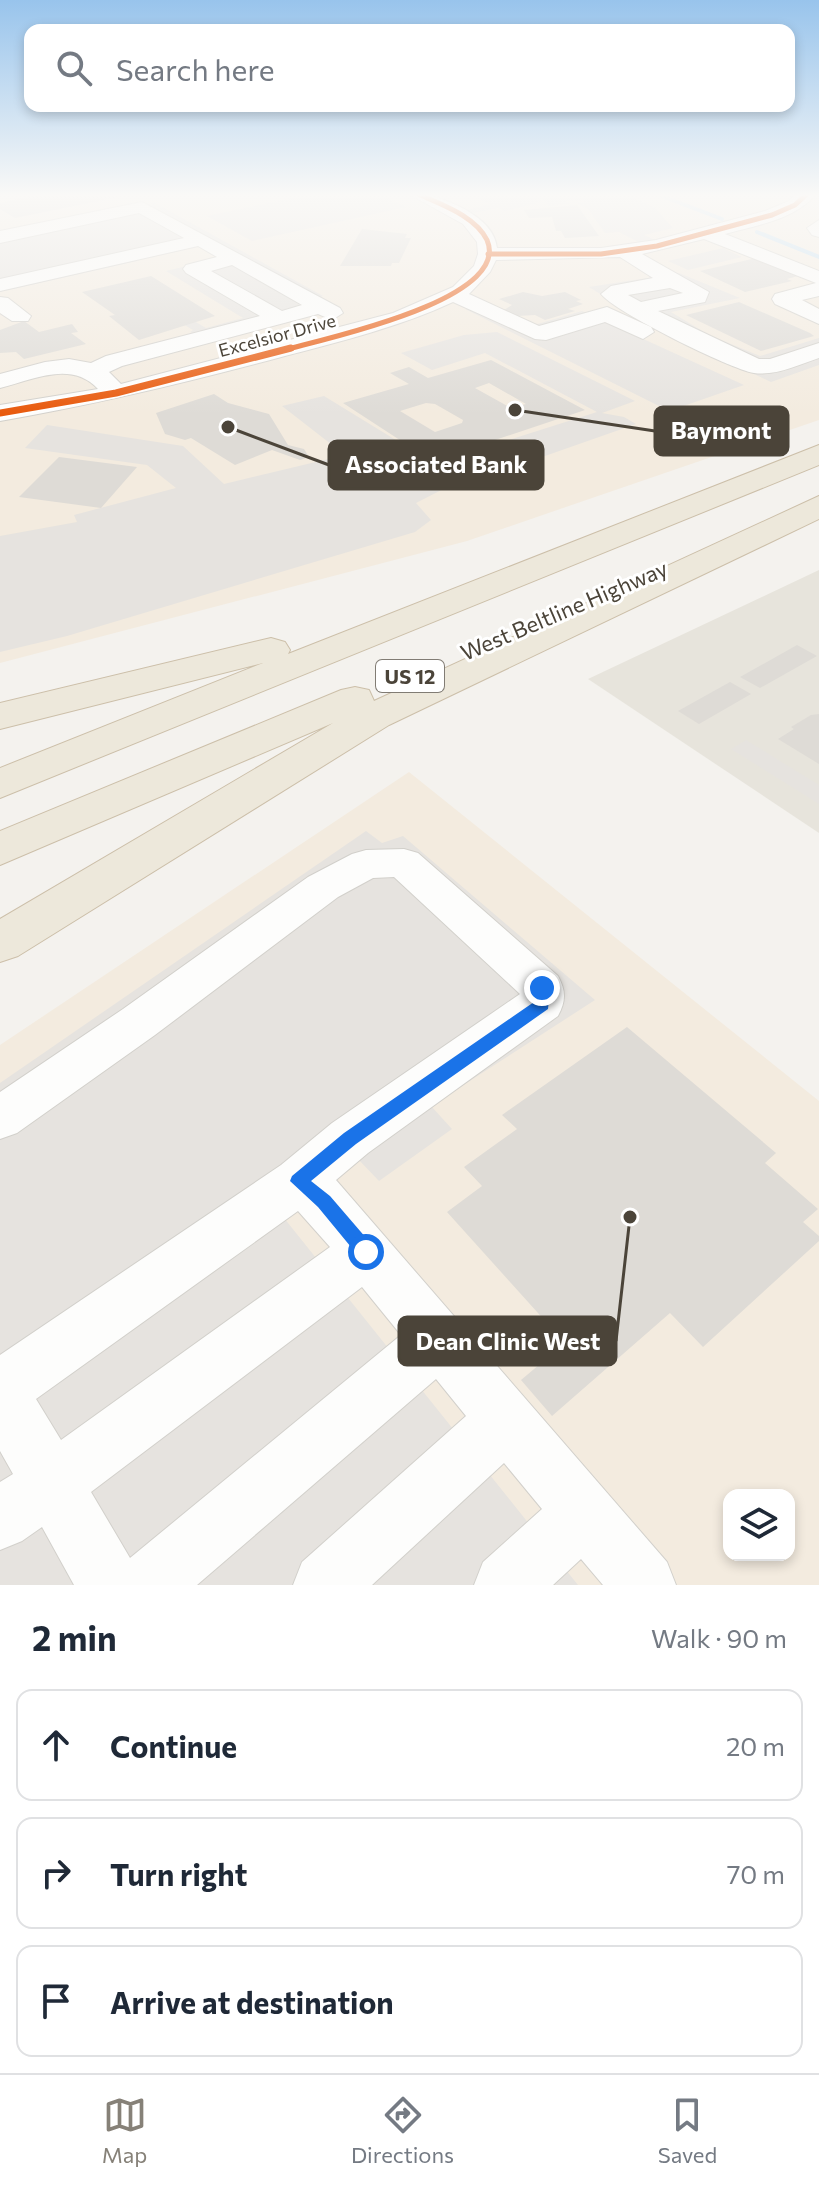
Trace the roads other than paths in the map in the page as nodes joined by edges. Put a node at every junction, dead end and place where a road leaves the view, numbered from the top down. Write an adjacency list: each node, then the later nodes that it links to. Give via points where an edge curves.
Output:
1 (81, 267): 8 (street)
2 (201, 267): 15 (street, via 193,269)
3 (248, 267): 12 (street)
4 (482, 267): 10 (street, Excelsior Drive)
5 (649, 267): 17 (street, via 672,281 612,294)
6 (791, 267): 7 (street)
7 (819, 278)
8 (0, 285)
9 (819, 289): 14 (street, via 783,299)
10 (454, 295): 16 (street, Excelsior Drive); 17 (street, via 535,332 607,314 670,345)
11 (0, 303): 13 (street)
12 (321, 307): 15 (street); 16 (street)
13 (20, 316)
14 (819, 317)
15 (279, 318): 19 (street)
16 (360, 329): 21 (street, Excelsior Drive)
17 (696, 340): 18 (street, via 755,366 772,366)
18 (819, 350)
19 (93, 371): 20 (street, via 49,368); 21 (street)
20 (0, 381)
21 (116, 393): 22 (street, Excelsior Drive)
22 (0, 413)
23 (819, 454): 25 (highway, US 12)
24 (819, 504): 28 (highway, West Beltline Highway / US 12); 29 (highway, via 375,716)
25 (655, 520): 26 (highway, via 306,641); 27 (highway, US 12)
26 (0, 716)
27 (0, 784)
28 (0, 849)
29 (0, 943)
30 (0, 1118): 31 (street, via 323,887 366,864 404,863 542,988 542,1004 350,1138)
31 (299, 1181): 32 (street, via 324,1201); 34 (street)
32 (366, 1252): 33 (street); 36 (street)
33 (439, 1339): 35 (street); 40 (street)
34 (3, 1380): 36 (street, via 7,1405)
35 (506, 1420): 37 (street); 41 (street)
36 (52, 1484): 38 (street); 39 (street)
37 (584, 1513): 42 (street); 43 (street)
38 (0, 1519)
39 (109, 1585)
40 (148, 1585)
41 (325, 1585)
42 (506, 1585)
43 (644, 1585)

